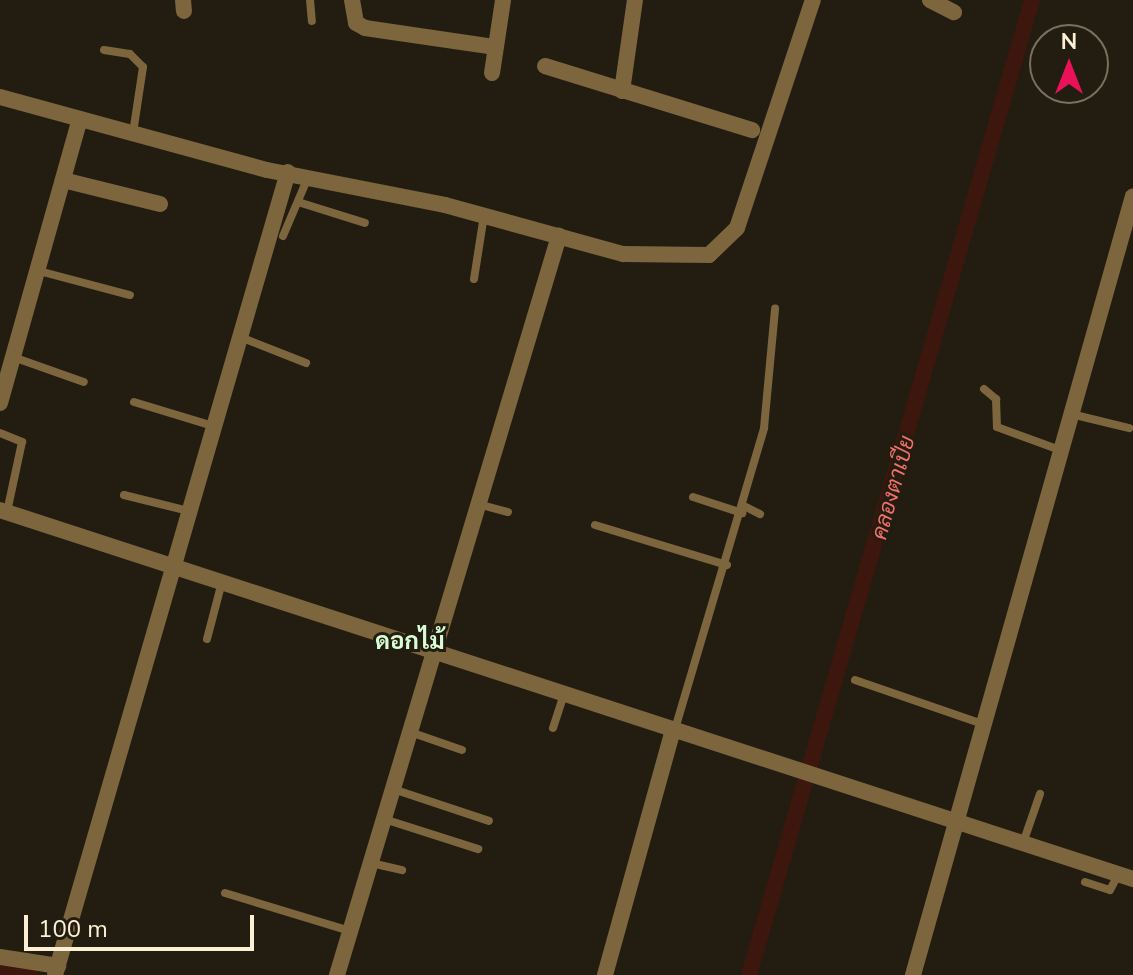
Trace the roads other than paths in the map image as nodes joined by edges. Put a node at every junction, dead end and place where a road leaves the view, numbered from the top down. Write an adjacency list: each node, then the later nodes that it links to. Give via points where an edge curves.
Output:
1 (310, 0): 8 (lane)
2 (352, 0): 9 (street, via 356,23 365,28)
3 (503, 0): 9 (street)
4 (635, 0): 13 (street)
5 (813, 0): 27 (street, via 737,228 723,246 709,255 663,259)
6 (930, 0): 7 (street)
7 (954, 12)
8 (312, 21)
9 (496, 47): 12 (street)
10 (104, 50): 17 (lane, via 130,54 143,67)
11 (545, 66): 13 (street)
12 (492, 73)
13 (622, 91): 16 (street)
14 (0, 97): 15 (street)
15 (80, 119): 17 (street); 20 (street)
16 (752, 130)
17 (133, 133): 18 (street)
18 (288, 172): 19 (street); 32 (street)
19 (309, 175): 22 (lane); 24 (street)
20 (63, 180): 23 (street); 28 (street)
21 (1133, 196): 39 (street)
22 (298, 202): 25 (lane); 26 (lane)
23 (160, 204)
24 (484, 215): 27 (street); 29 (lane)
25 (365, 223)
26 (283, 236)
27 (559, 236): 46 (street)
28 (39, 271): 30 (lane); 33 (street)
29 (474, 279)
30 (130, 295)
31 (775, 309): 47 (lane, via 766,416)
32 (240, 337): 34 (lane); 40 (street)
33 (13, 357): 35 (lane); 38 (street)
34 (306, 363)
35 (84, 382)
36 (984, 389): 43 (lane, via 996,399 997,427)
37 (134, 402): 40 (lane)
38 (0, 403)
39 (1070, 414): 41 (lane); 43 (street)
40 (213, 426): 49 (street)
41 (1129, 428)
42 (0, 433): 48 (lane, via 22,442)
43 (1060, 450): 60 (street)
44 (124, 495): 49 (lane)
45 (693, 497): 47 (lane)
46 (477, 504): 50 (lane); 57 (street)
47 (743, 510): 51 (lane); 54 (lane)
48 (4, 511): 53 (street)
49 (188, 511): 53 (street)
50 (508, 512)
51 (760, 514)
52 (595, 525): 54 (lane)
53 (172, 565): 55 (street); 79 (street)
54 (727, 565): 62 (lane)
55 (222, 581): 56 (lane); 57 (street)
56 (207, 639)
57 (434, 651): 59 (street); 63 (street)
58 (855, 680): 60 (lane)
59 (564, 694): 61 (lane); 62 (street)
60 (983, 724): 69 (street)
61 (553, 728)
62 (674, 730): 69 (street); 81 (street)
63 (410, 732): 64 (lane); 65 (street)
64 (462, 750)
65 (393, 789): 67 (street); 68 (lane)
66 (1040, 794): 70 (lane)
67 (384, 819): 71 (lane); 72 (street)
68 (489, 821)
69 (956, 821): 70 (street); 82 (street)
70 (1023, 844): 74 (street)
71 (478, 849)
72 (371, 863): 73 (lane); 77 (street)
73 (402, 870)
74 (1125, 876): 75 (lane, via 1110,890)
75 (1085, 882)
76 (225, 893): 77 (lane)
77 (350, 931): 80 (street)
78 (0, 957): 79 (street)
79 (56, 971)
80 (337, 975)
81 (605, 975)
82 (913, 975)

